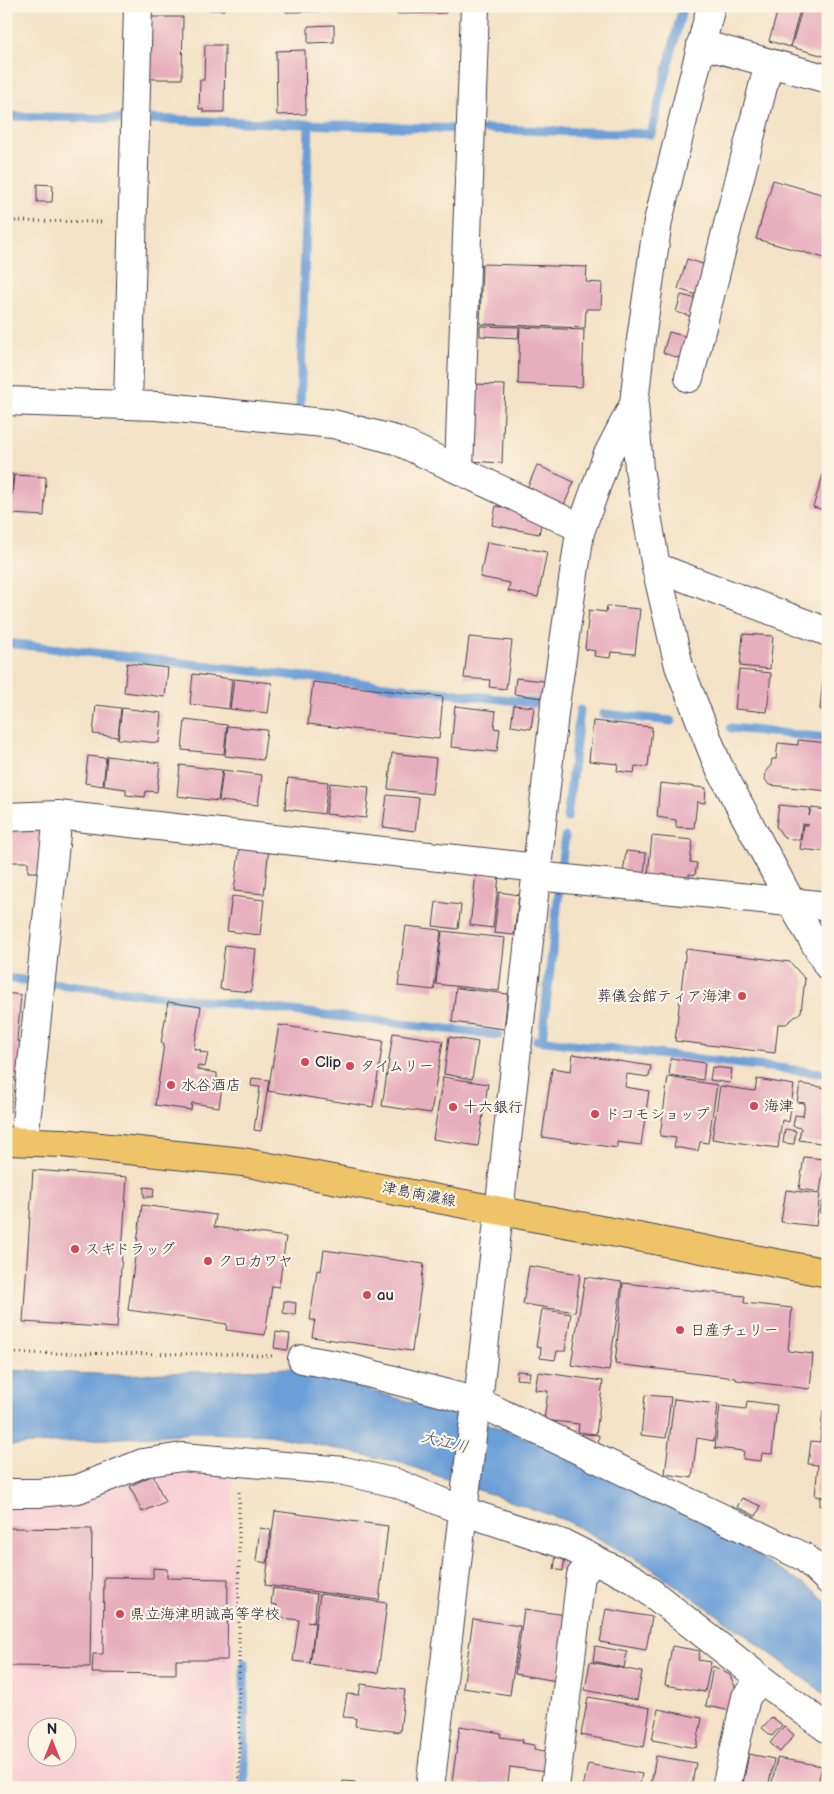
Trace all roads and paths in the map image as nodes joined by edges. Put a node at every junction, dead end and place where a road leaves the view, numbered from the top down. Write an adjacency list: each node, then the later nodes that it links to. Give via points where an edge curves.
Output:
1 (138, 6): 8 (street)
2 (475, 6): 13 (street)
3 (711, 6): 4 (street)
4 (701, 44): 5 (street); 11 (street, via 658,221)
5 (769, 63): 6 (street); 9 (street)
6 (828, 79)
7 (15, 221): 8 (path)
8 (132, 223): 12 (street)
9 (688, 378)
10 (6, 400): 12 (street)
11 (634, 404): 14 (street, via 607,456); 15 (street, via 639,469)
12 (128, 405): 13 (street, via 333,424 396,440)
13 (459, 469): 14 (street)
14 (581, 528): 19 (street, via 555,706)
15 (656, 567): 16 (street); 20 (street, via 679,666 717,764)
16 (828, 632)
17 (58, 814): 18 (street); 19 (street); 23 (street)
18 (6, 817)
19 (537, 872): 20 (street); 24 (street)
20 (791, 902): 21 (street); 22 (street)
21 (828, 906)
22 (828, 966)
23 (15, 1141): 24 (main road, 津島南濃線, via 243,1162)
24 (498, 1210): 25 (main road, 津島南濃線); 28 (street)
25 (828, 1272)
26 (6, 1353): 27 (path, via 235,1354)
27 (302, 1359): 28 (street, via 341,1366)
28 (476, 1407): 31 (street); 32 (street)
29 (240, 1461): 30 (street, via 182,1457 143,1463 78,1489); 31 (street, via 344,1471); 37 (path)
30 (6, 1493)
31 (464, 1503): 33 (street); 38 (street)
32 (816, 1558): 34 (street)
33 (595, 1560): 35 (street, via 635,1580); 39 (street, via 581,1575)
34 (828, 1580)
35 (761, 1679): 36 (street); 40 (street, via 746,1697)
36 (828, 1730)
37 (239, 1788)
38 (430, 1788)
39 (555, 1788)
40 (726, 1788)

